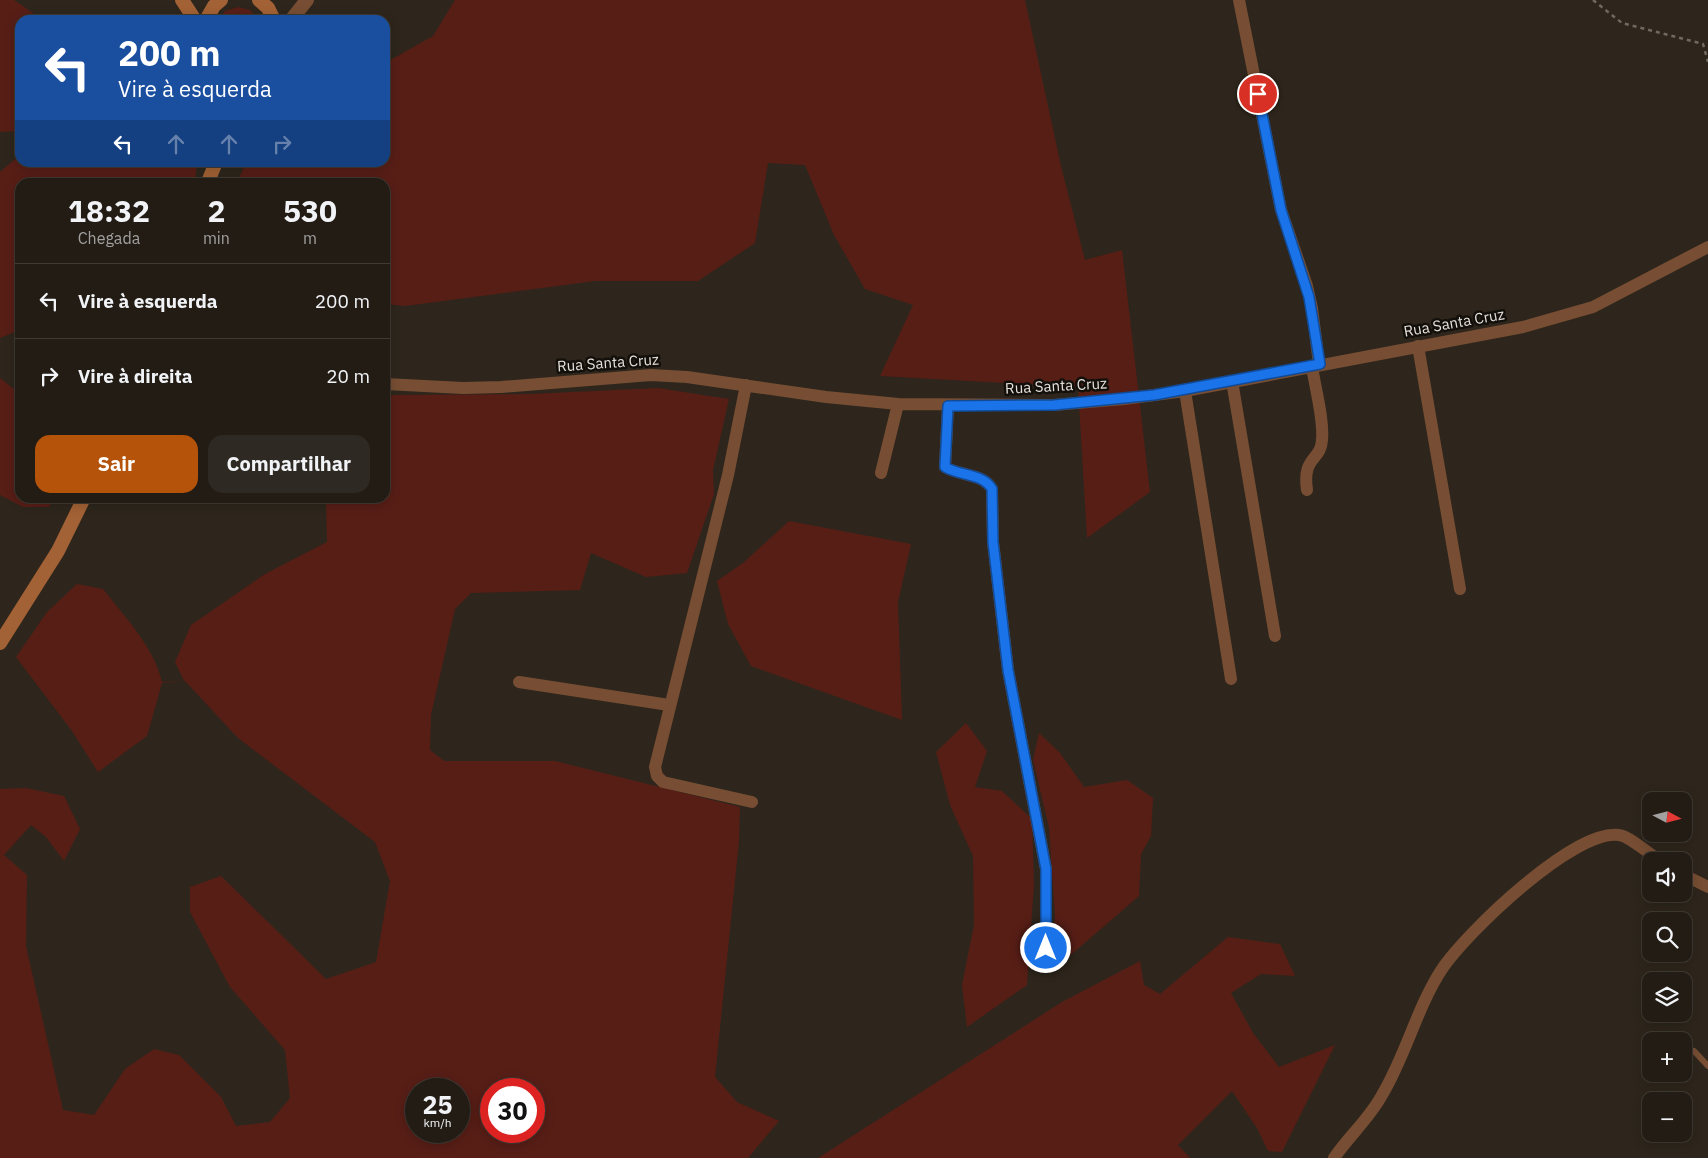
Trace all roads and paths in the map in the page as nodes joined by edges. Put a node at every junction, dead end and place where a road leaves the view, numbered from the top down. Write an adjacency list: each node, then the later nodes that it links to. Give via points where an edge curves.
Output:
1 (182, 0): 7 (main road)
2 (221, 0): 8 (main road)
3 (259, 0): 9 (main road)
4 (308, 0): 10 (street)
5 (1239, 0): 14 (street, via 1281,210 1312,308)
6 (1593, 0): 11 (path, via 1622,23 1703,44)
7 (192, 15)
8 (209, 15)
9 (272, 15)
10 (295, 15)
11 (1708, 62)
12 (1708, 247): 13 (street, Rua Santa Cruz, via 1593,307 1523,327)
13 (1418, 346): 14 (street, Rua Santa Cruz); 24 (street)
14 (1316, 365): 15 (street, Rua Santa Cruz); 22 (street, via 1323,438 1306,470)
15 (1232, 381): 18 (street, Rua Santa Cruz); 25 (street)
16 (390, 384): 17 (street, Rua Santa Cruz, via 492,388 651,374)
17 (746, 385): 19 (street, Rua Santa Cruz, via 826,398); 29 (street, via 728,475)
18 (1185, 390): 20 (street, Rua Santa Cruz, via 1054,405); 27 (street)
19 (898, 404): 20 (street, Rua Santa Cruz); 21 (street)
20 (948, 406): 34 (street, via 945,467 984,480 992,489 994,551 1008,670 1046,869)
21 (881, 473)
22 (1307, 490)
23 (82, 503): 26 (main road, via 58,551)
24 (1460, 589)
25 (1275, 636)
26 (0, 642)
27 (1231, 679)
28 (519, 682): 29 (street)
29 (669, 706): 30 (street, via 655,758 657,776 662,782)
30 (752, 802)
31 (1647, 852): 37 (street, via 1622,835 1595,839 1556,862 1478,926 1442,970 1400,1061 1371,1114)
32 (1692, 879): 33 (street)
33 (1708, 887)
34 (1046, 948)
35 (1694, 1051): 36 (lane)
36 (1708, 1066)
37 (1334, 1158)

